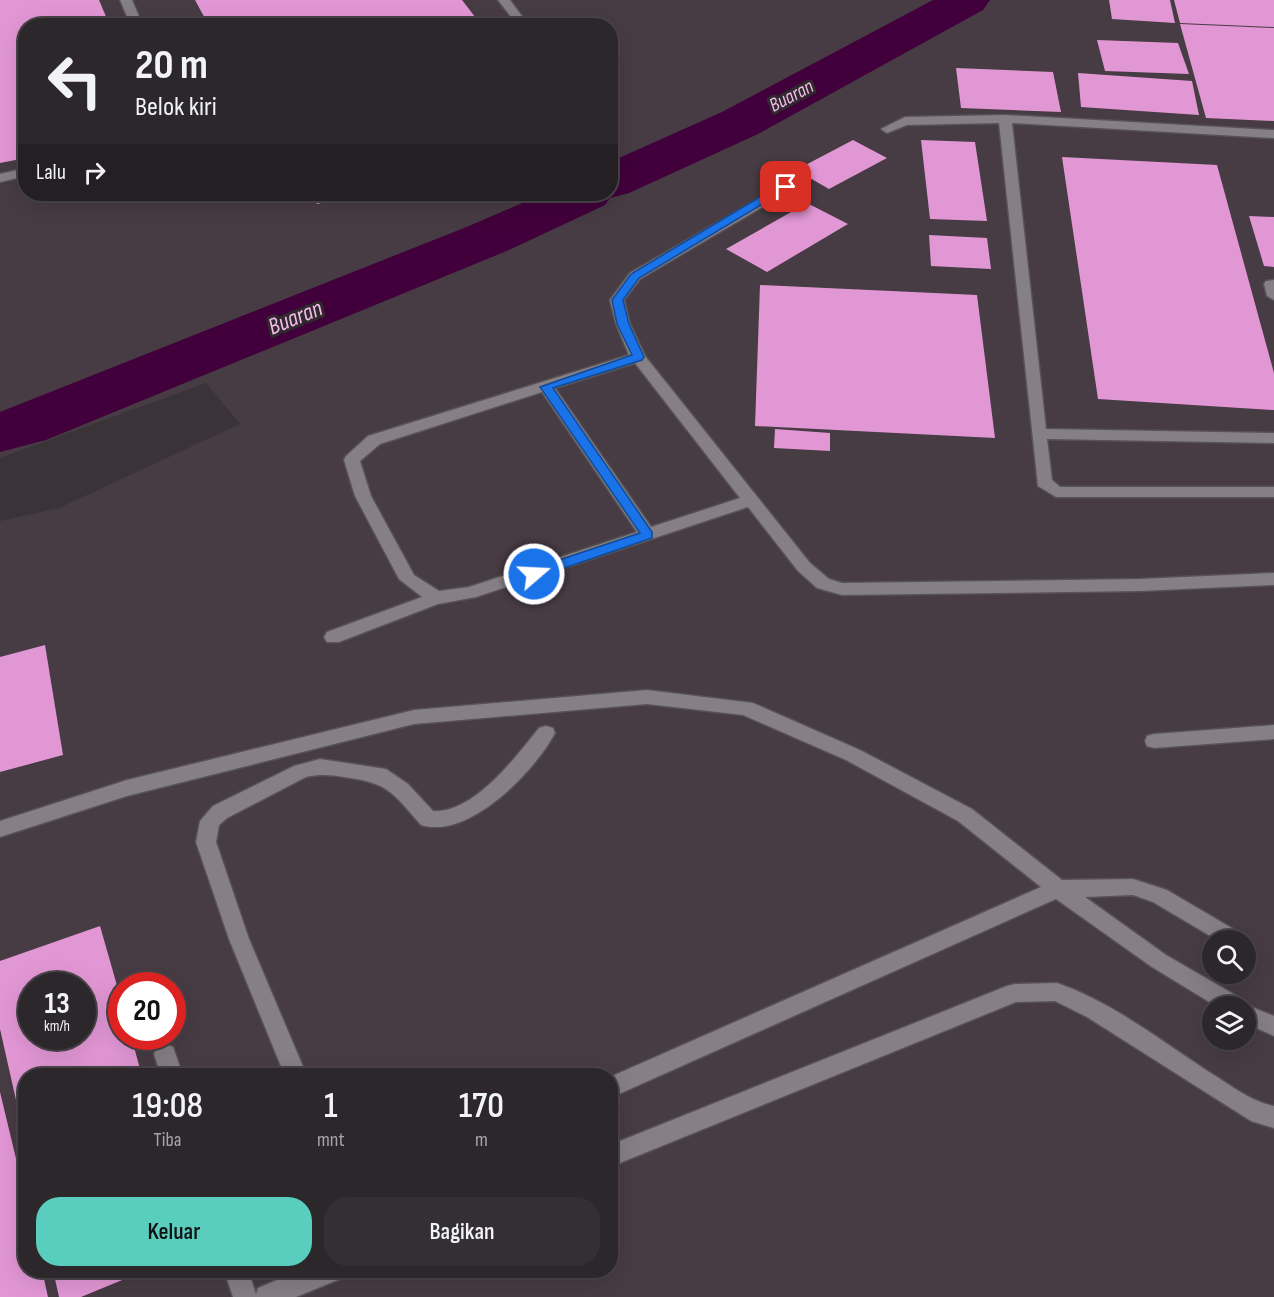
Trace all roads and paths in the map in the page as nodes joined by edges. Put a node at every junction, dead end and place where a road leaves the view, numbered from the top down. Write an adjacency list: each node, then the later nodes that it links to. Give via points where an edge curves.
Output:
1 (126, 0): 3 (lane)
2 (504, 0): 4 (lane)
3 (134, 18)
4 (518, 18)
5 (1005, 119): 6 (lane, via 905,121); 7 (lane); 13 (lane)
6 (887, 129)
7 (1274, 134)
8 (18, 174): 9 (lane)
9 (0, 178)
10 (786, 187): 11 (lane, via 635,276 617,300)
11 (638, 357): 12 (lane); 16 (lane)
12 (546, 387): 17 (lane); 19 (lane, via 374,440 352,460 363,496 408,579)
13 (1039, 434): 14 (lane); 15 (lane, via 1044,482 1056,492)
14 (1274, 438)
15 (1274, 492)
16 (751, 500): 17 (lane); 18 (lane, via 804,567 823,584 842,589)
17 (648, 535): 19 (lane, via 481,590)
18 (1274, 579)
19 (436, 598): 20 (lane)
20 (333, 637)
21 (1274, 732): 23 (lane)
22 (546, 733): 30 (lane, via 503,782 475,806 445,821 428,819 401,789 379,774 320,766 291,776 220,812 210,821 206,842 238,939)
23 (1154, 741)
24 (0, 829): 25 (lane, via 127,788 414,717 647,697 746,708 853,755 965,816)
25 (1059, 889): 26 (lane, via 1133,887 1160,896); 27 (lane, via 1159,961); 31 (lane)
26 (1218, 930)
27 (1217, 996)
28 (1256, 1018): 29 (lane)
29 (1274, 1026)
30 (293, 1068)
31 (618, 1084)
32 (1274, 1117): 33 (lane, via 1259,1114 1215,1088 1095,1010 1057,992 1015,993)
33 (618, 1153)
34 (239, 1278): 36 (lane)
35 (312, 1278): 37 (lane)
36 (245, 1297)
37 (267, 1297)

